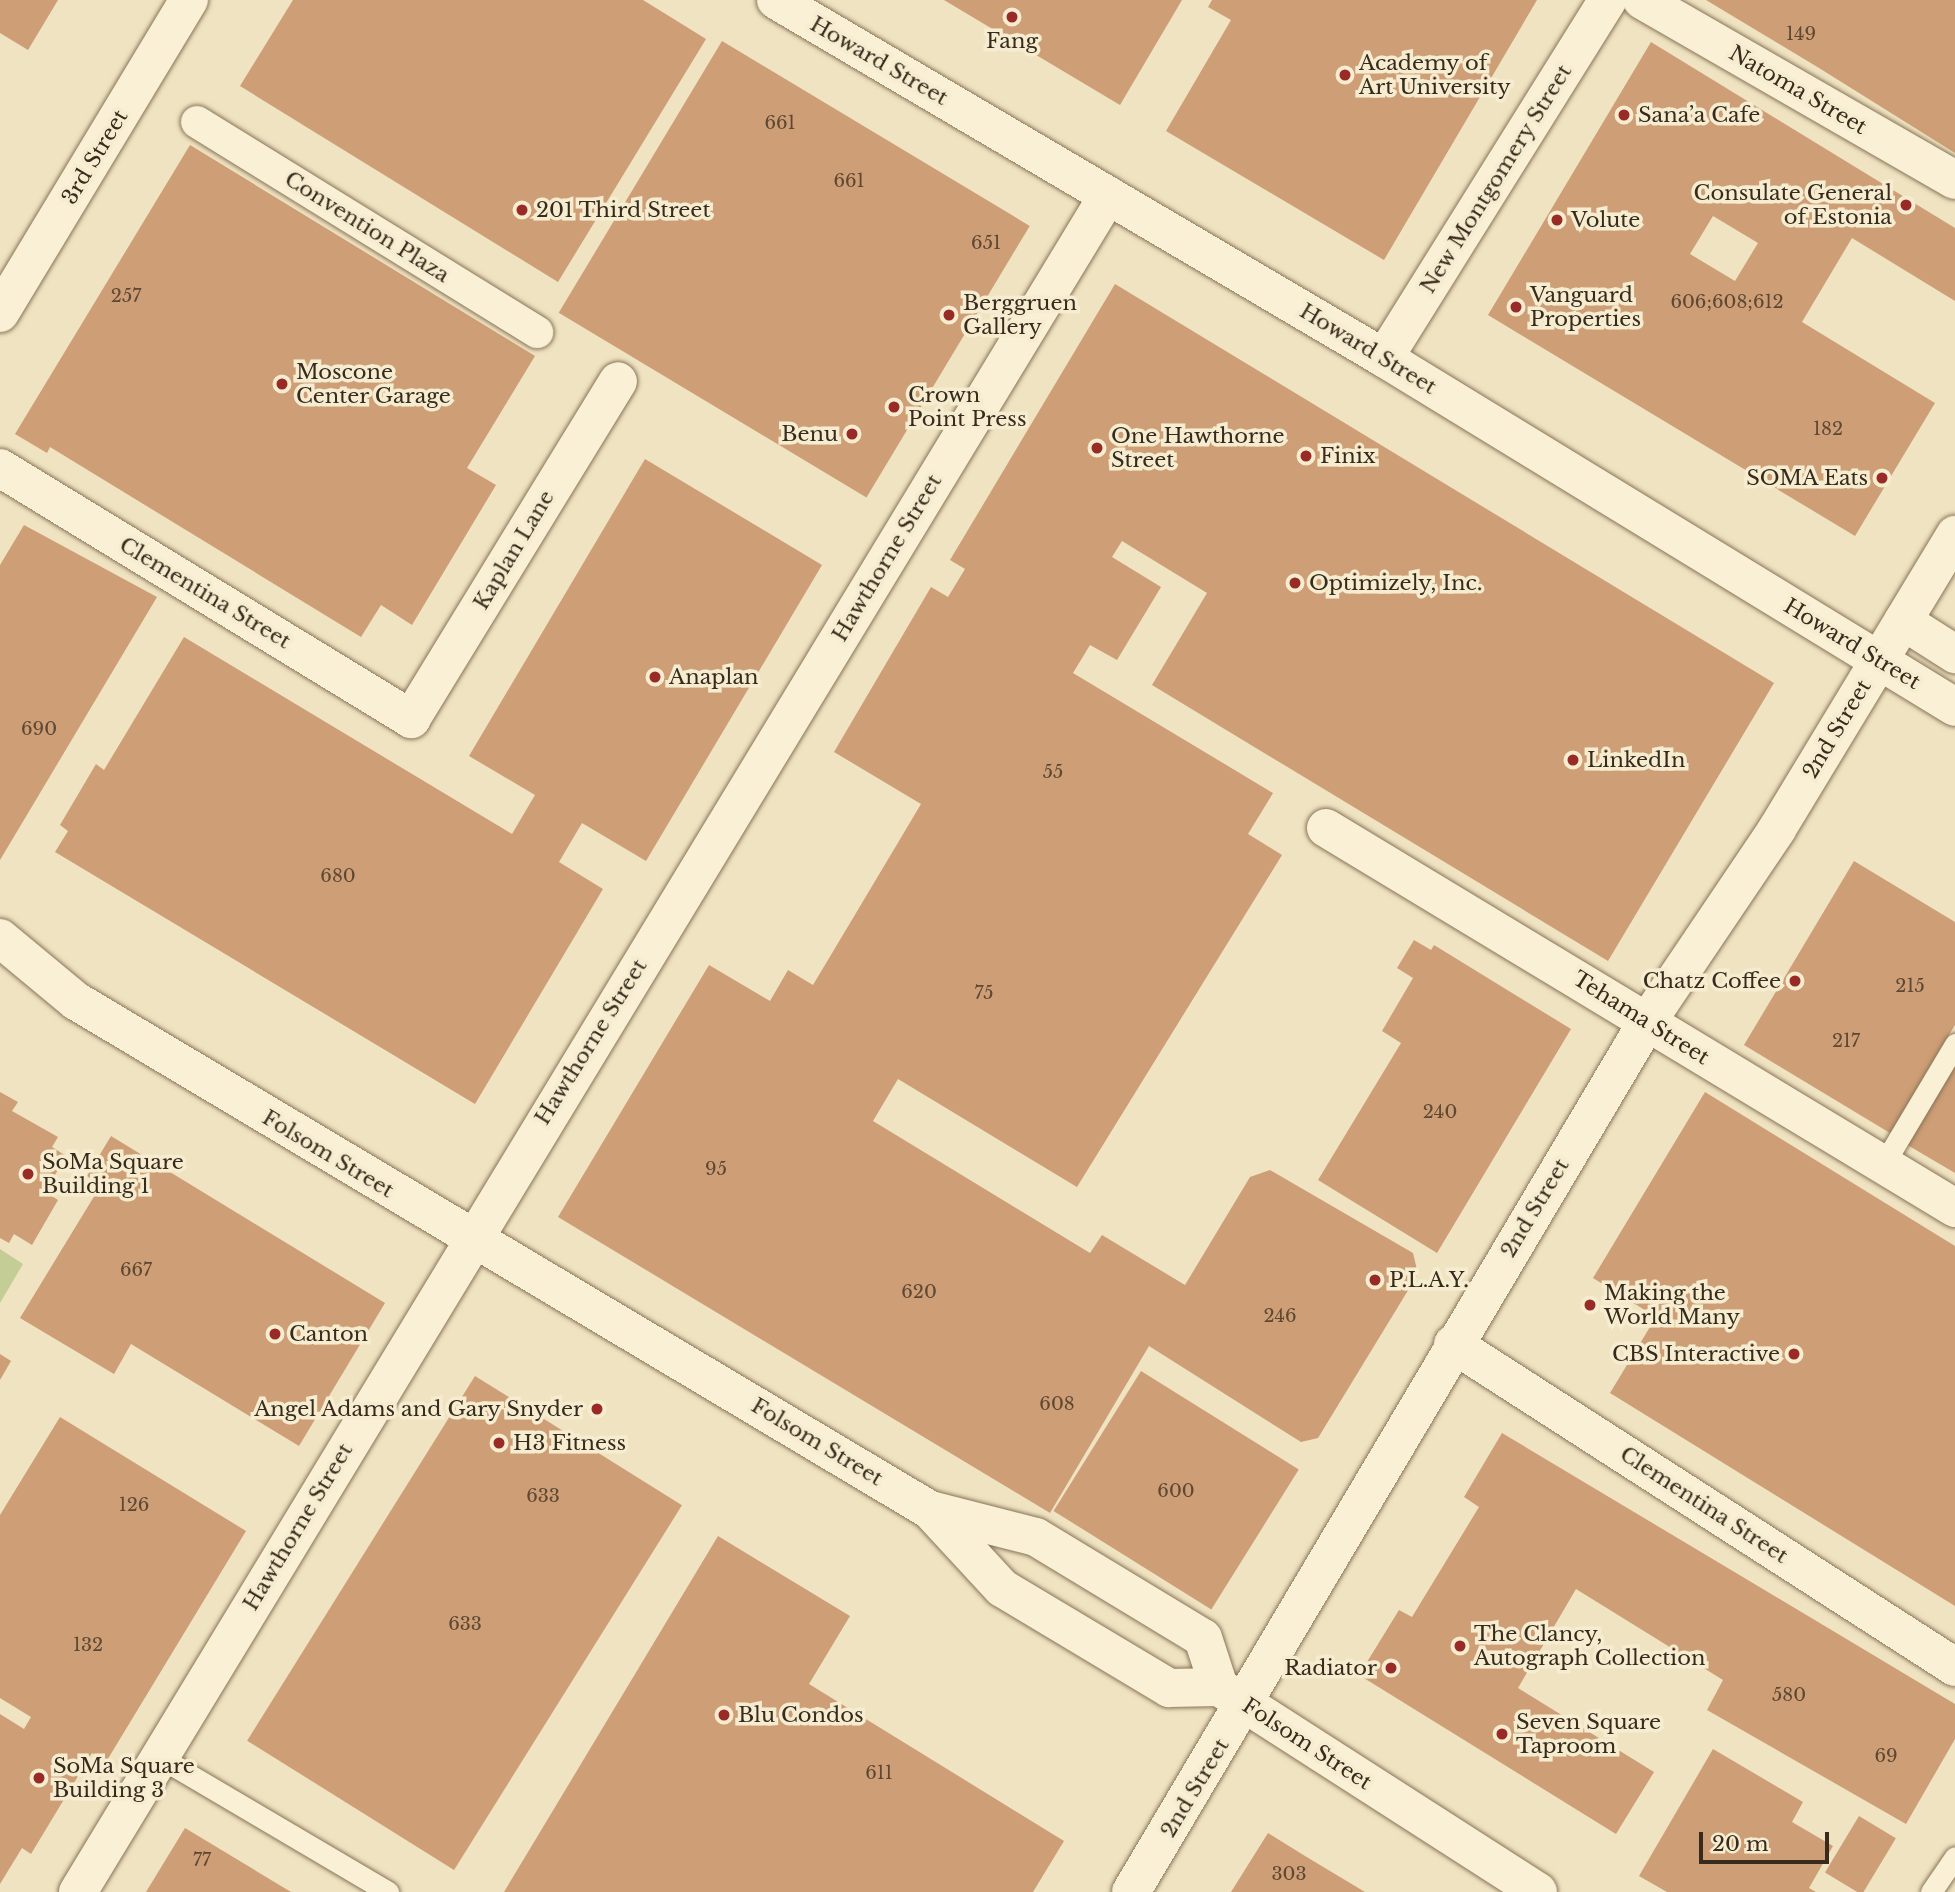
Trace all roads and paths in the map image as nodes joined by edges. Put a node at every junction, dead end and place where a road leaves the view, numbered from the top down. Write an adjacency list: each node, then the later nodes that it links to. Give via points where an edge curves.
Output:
1 (189, 0): 8 (street, 3rd Street)
2 (776, 0): 7 (street, Howard Street)
3 (1608, 0): 10 (street, New Montgomery Street)
4 (1642, 0): 6 (street, Natoma Street)
5 (197, 121): 9 (street, Convention Plaza)
6 (1955, 180)
7 (1108, 195): 10 (street, Howard Street); 27 (street, Hawthorne Street)
8 (0, 313)
9 (537, 331)
10 (1384, 358): 16 (street, Howard Street)
11 (618, 381): 18 (street, Kaplan Lane)
12 (0, 468): 18 (street, Clementina Street)
13 (1955, 535): 14 (street, 2nd Street)
14 (1903, 621): 15 (street); 16 (street, 2nd Street)
15 (1955, 654)
16 (1879, 660): 17 (street, Howard Street); 23 (street, 2nd Street, via 1777,830)
17 (1955, 706)
18 (411, 719)
19 (1326, 828): 23 (street, Tehama Street)
20 (0, 938): 22 (street, Folsom Street)
21 (0, 970): 22 (street, Folsom Street)
22 (76, 1001): 27 (street, Folsom Street)
23 (1647, 1022): 25 (street, Tehama Street); 28 (street, 2nd Street)
24 (1955, 1044): 25 (lane)
25 (1883, 1165): 26 (street, Tehama Street)
26 (1955, 1208)
27 (472, 1238): 29 (street, Folsom Street); 32 (street, Hawthorne Street)
28 (1453, 1344): 30 (street, Clementina Street); 31 (street, 2nd Street)
29 (930, 1510): 31 (street, Folsom Street, via 1002,1588 1170,1688); 31 (street, via 1036,1538 1203,1638)
30 (1955, 1667)
31 (1232, 1695): 36 (street, 2nd Street); 37 (street, Folsom Street)
32 (159, 1757): 34 (street, Hawthorne Street); 35 (lane)
33 (1955, 1857): 38 (lane)
34 (78, 1892)
35 (388, 1892)
36 (1131, 1892)
37 (1538, 1892)
38 (1931, 1892)

